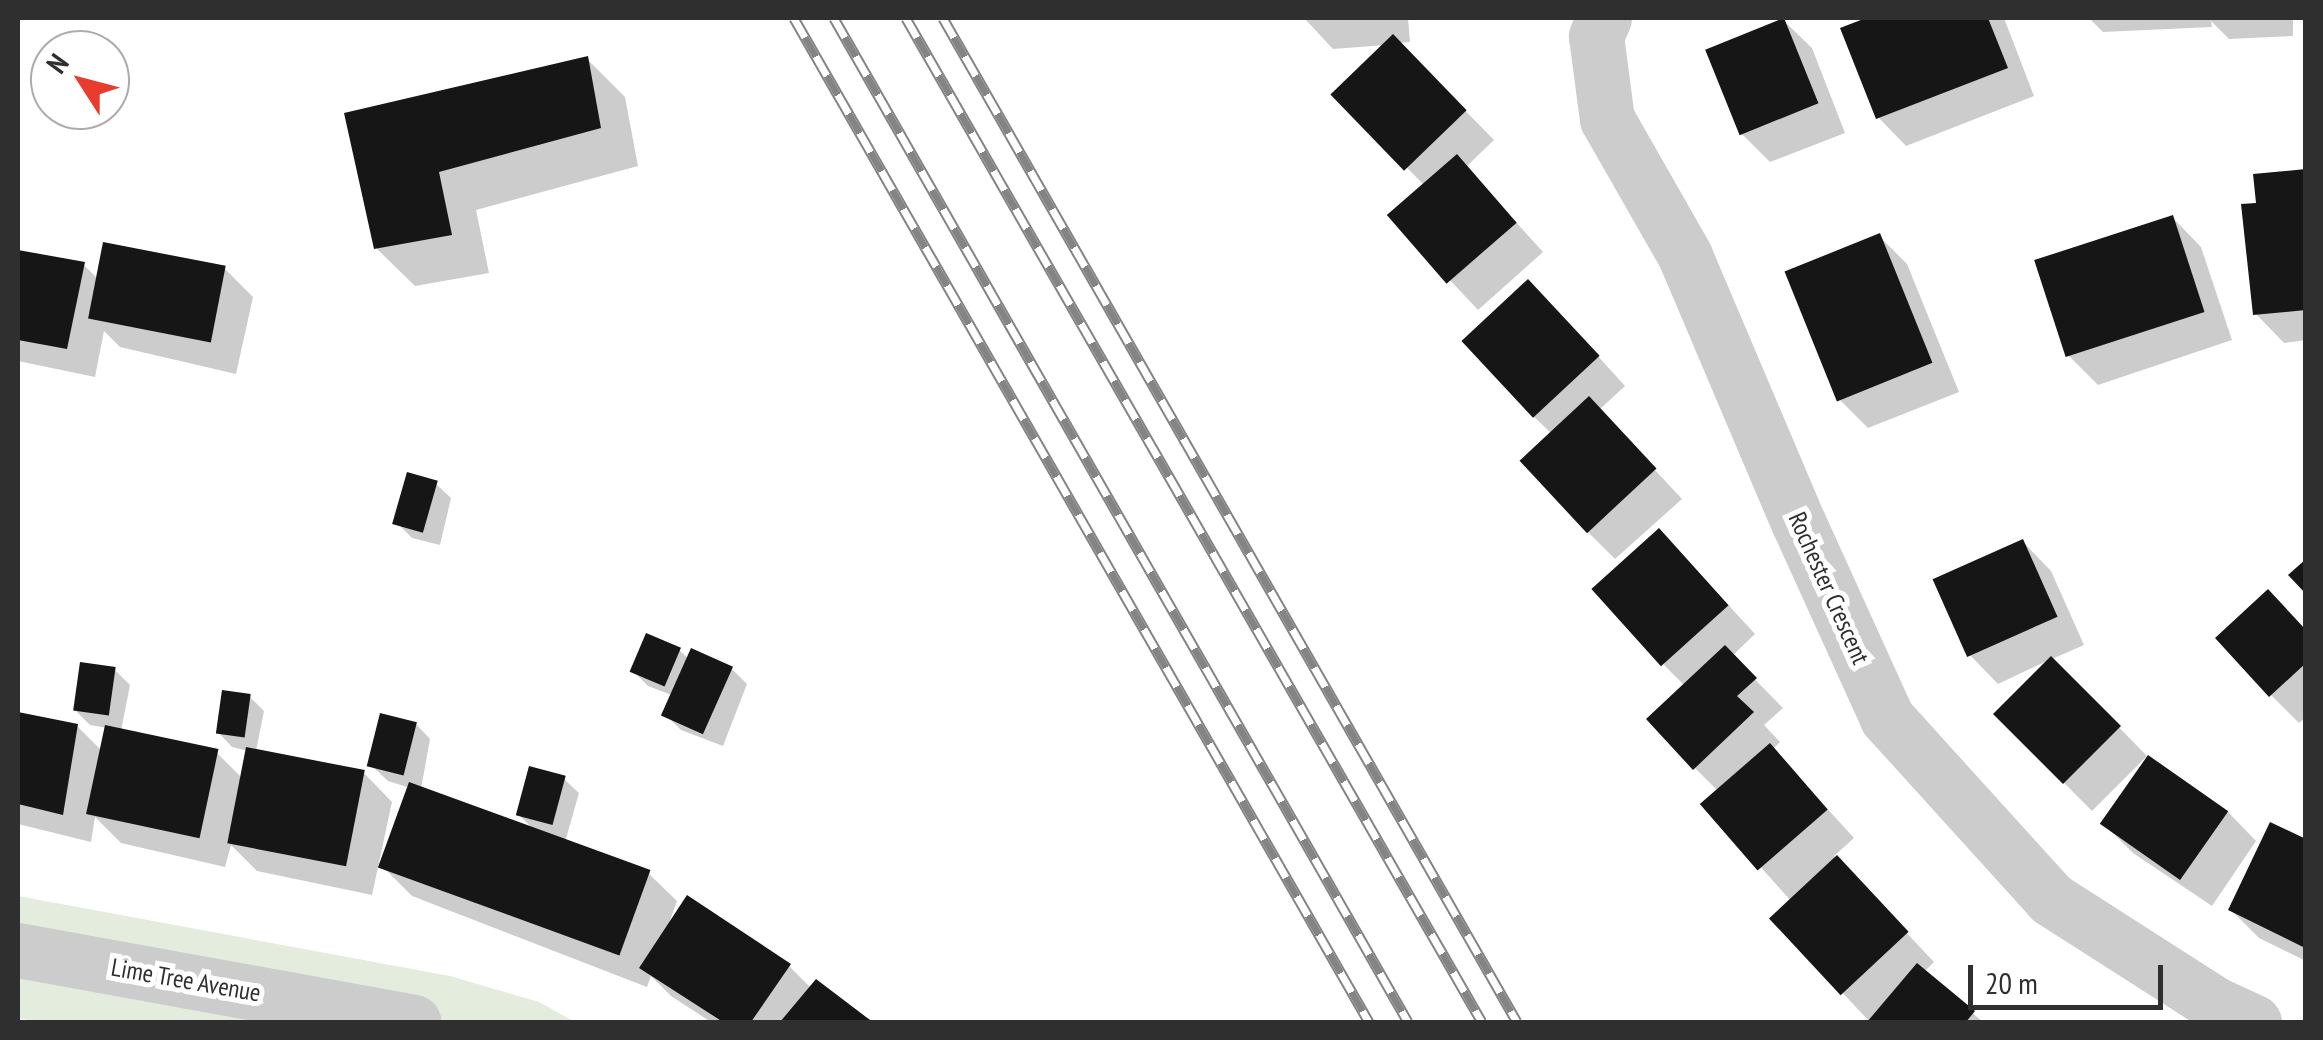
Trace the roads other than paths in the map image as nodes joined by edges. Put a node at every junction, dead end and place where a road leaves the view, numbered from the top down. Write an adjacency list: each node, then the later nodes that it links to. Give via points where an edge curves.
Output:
1 (1604, 18): 4 (street, Rochester Crescent, via 1596,36 1607,118 1685,256 1887,718 2051,899)
2 (18, 950): 3 (street, Lime Tree Avenue)
3 (401, 1020)
4 (2254, 1022)

